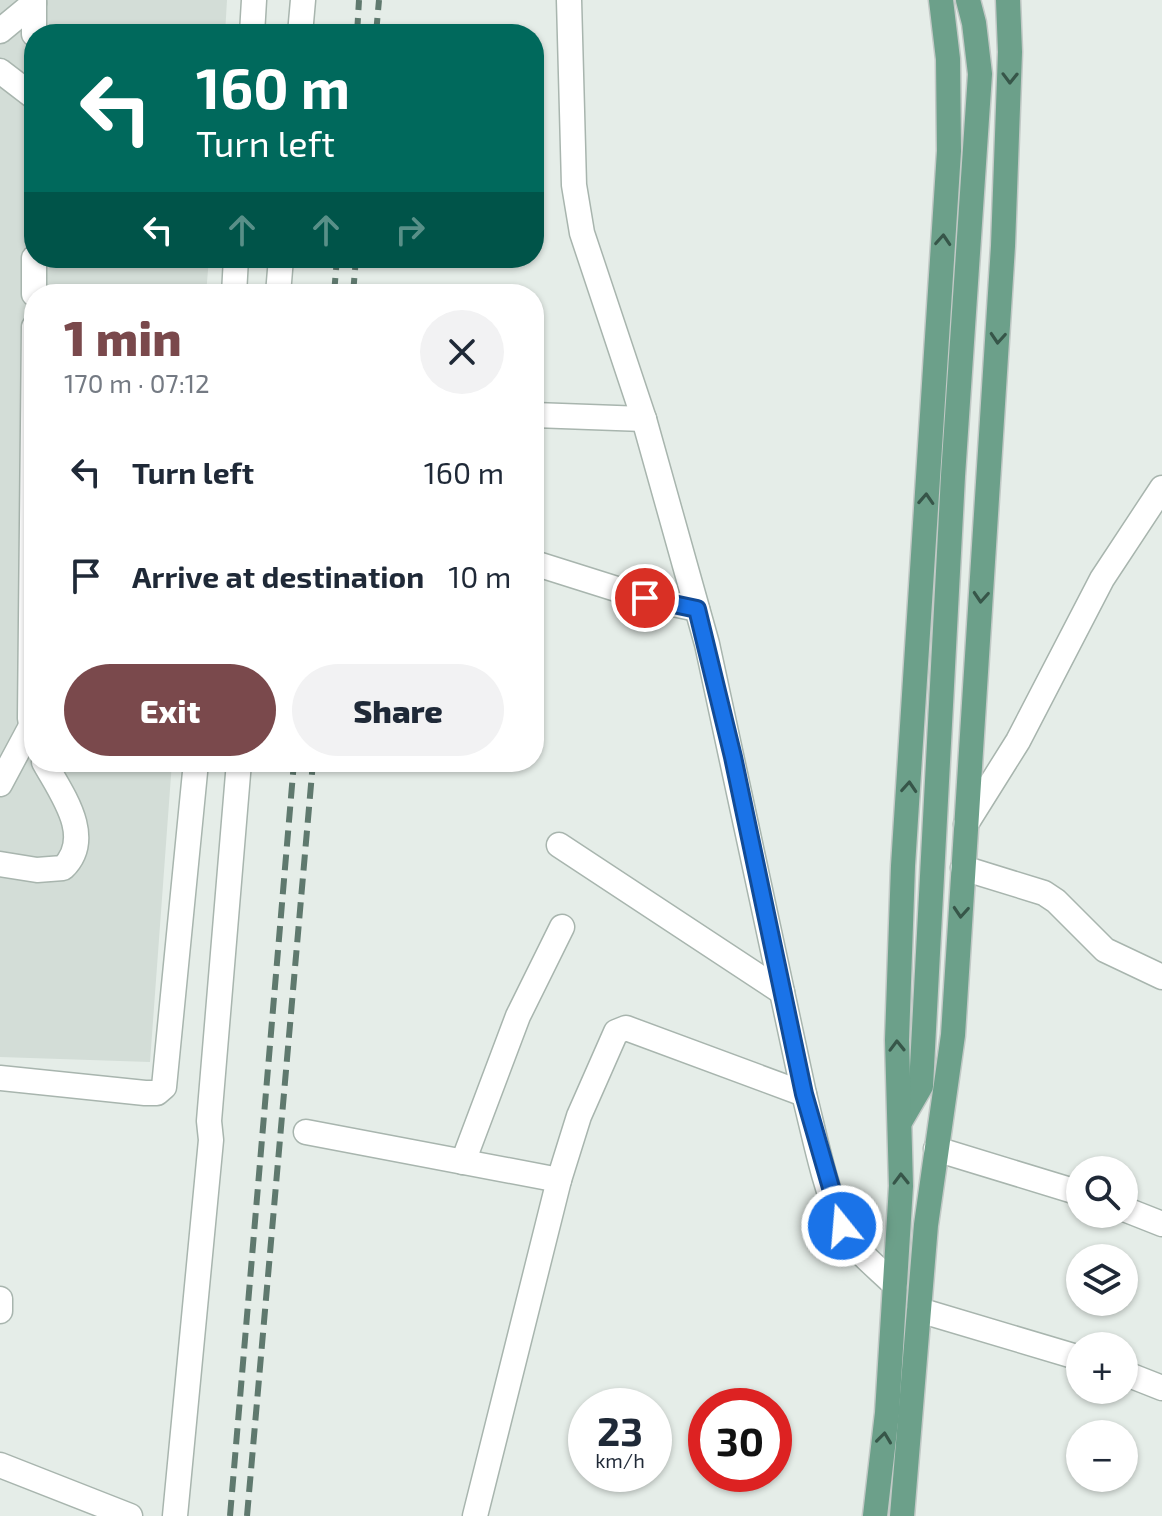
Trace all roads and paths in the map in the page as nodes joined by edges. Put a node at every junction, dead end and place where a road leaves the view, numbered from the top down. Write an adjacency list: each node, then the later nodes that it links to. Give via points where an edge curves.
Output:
1 (254, 0): 9 (street)
2 (303, 0): 10 (street)
3 (569, 0): 15 (street, via 574,185 582,233)
4 (941, 0): 34 (main road, one-way to 4, via 903,866 949,151)
5 (1008, 0): 24 (main road, one-way to 24, via 1007,174)
6 (34, 1): 8 (street); 11 (street)
7 (971, 12): 32 (main road, via 980,74)
8 (34, 24)
9 (253, 24)
10 (301, 24)
11 (0, 31)
12 (0, 71): 13 (street)
13 (24, 89)
14 (544, 415): 15 (street)
15 (644, 419): 18 (street)
16 (1162, 488): 24 (street, via 1102,579 1013,750)
17 (544, 566): 18 (street)
18 (697, 609): 30 (street)
19 (24, 747): 23 (street)
20 (49, 772): 26 (street, via 74,820 76,849 63,868)
21 (195, 772): 31 (street, via 164,1087 145,1093)
22 (238, 772): 52 (street, via 211,1140)
23 (0, 784)
24 (966, 824): 27 (main road)
25 (559, 845): 30 (street)
26 (0, 864)
27 (963, 868): 29 (street, via 1044,893 1105,950); 35 (main road, one-way to 35, via 953,1035)
28 (562, 927): 38 (street, via 518,1016)
29 (1162, 977)
30 (782, 992): 33 (street)
31 (0, 1078)
32 (921, 1086): 34 (main road); 35 (main road)
33 (804, 1094): 39 (street, via 620,1029 579,1116); 43 (street, via 842,1226)
34 (899, 1124): 43 (main road, one-way to 34)
35 (940, 1124): 37 (main road)
36 (306, 1132): 38 (street)
37 (936, 1149): 40 (street); 45 (main road)
38 (463, 1162): 39 (street)
39 (559, 1180): 53 (street)
40 (1066, 1189)
41 (1138, 1215): 42 (street)
42 (1162, 1224)
43 (895, 1285): 54 (main road, one-way to 43)
44 (0, 1299): 46 (street)
45 (919, 1310): 47 (street); 55 (main road)
46 (0, 1311)
47 (1066, 1354)
48 (1138, 1379): 49 (street)
49 (1162, 1388)
50 (0, 1465): 51 (street)
51 (130, 1516)
52 (175, 1516)
53 (475, 1516)
54 (875, 1516)
55 (902, 1516)

